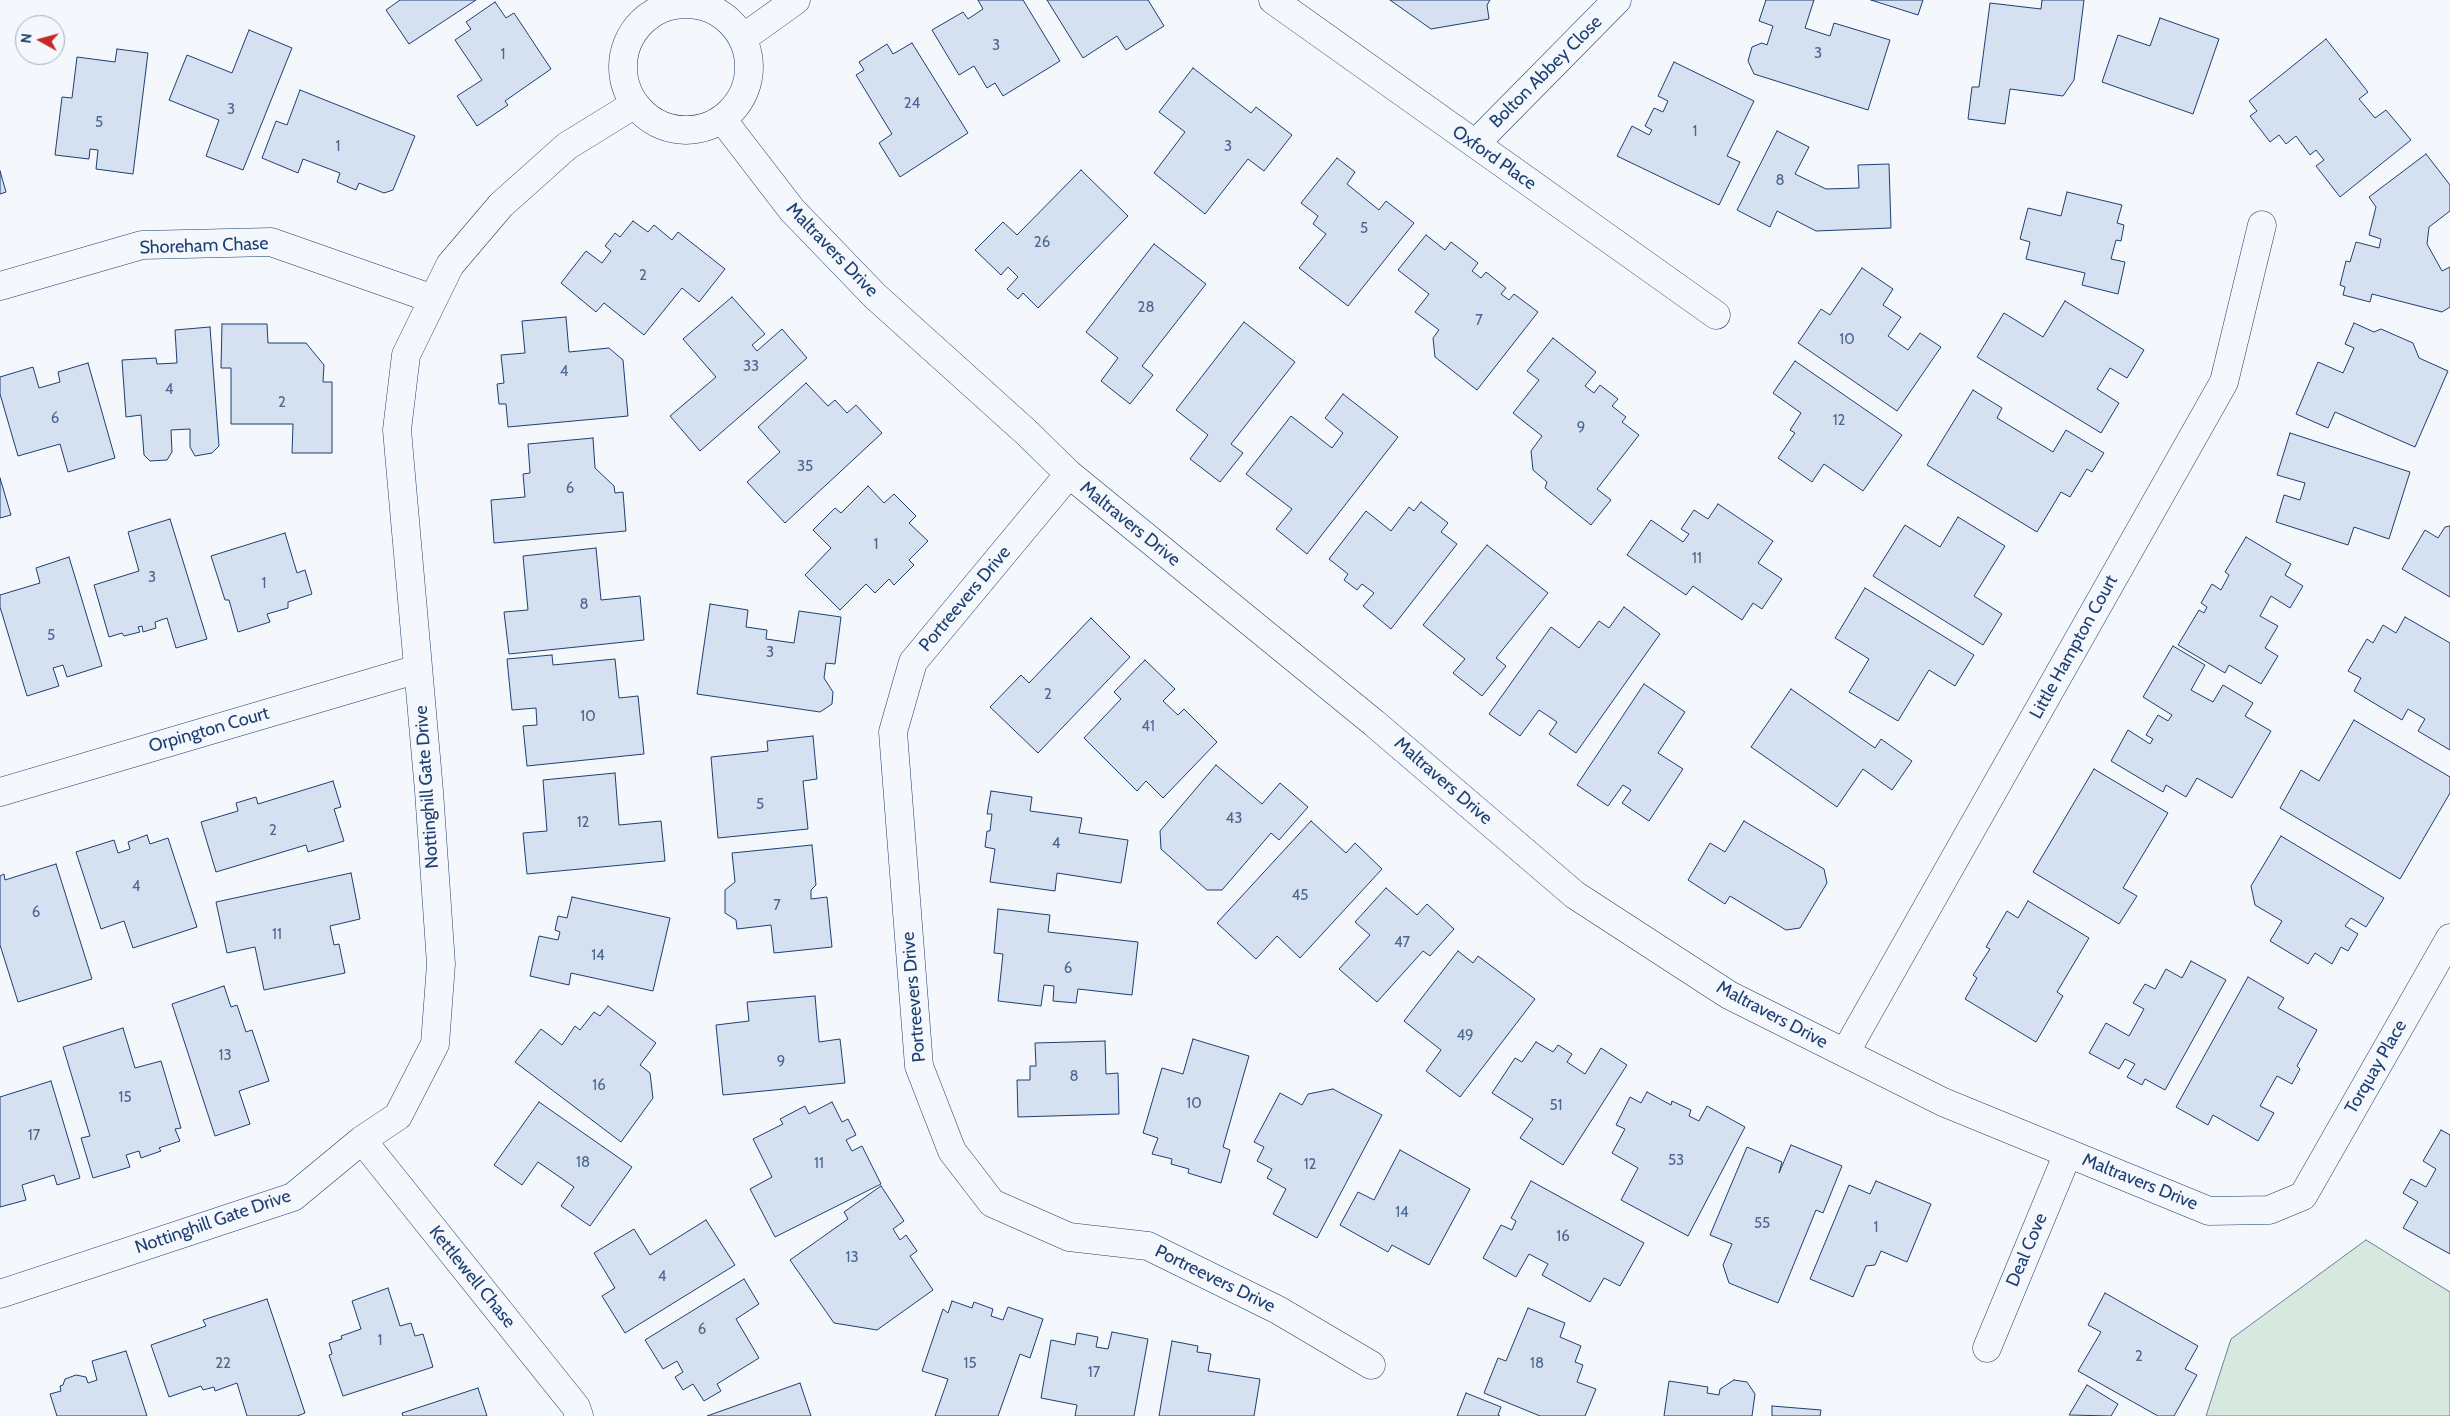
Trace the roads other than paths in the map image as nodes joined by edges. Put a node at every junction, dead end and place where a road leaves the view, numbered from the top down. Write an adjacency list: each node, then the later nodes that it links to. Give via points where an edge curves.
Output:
1 (796, 0): 5 (street)
2 (1272, 0): 8 (street, Oxford Place)
3 (1617, 0): 8 (street, Bolton Abbey Close)
4 (647, 7): 5 (street, via 702,6 727,17); 6 (street, via 624,56 624,81)
5 (744, 38): 7 (street, via 750,68 742,97)
6 (635, 104): 7 (street, via 660,125 692,131); 11 (street, Nottinghill Gate Drive, via 567,146 501,205 450,265)
7 (722, 119): 13 (street, Maltravers Drive, via 792,210 876,296)
8 (1475, 144): 12 (street, Oxford Place)
9 (2262, 225): 17 (street, Little Hampton Court, via 2224,382)
10 (0, 286): 11 (street, Shoreham Chase, via 142,245 271,242)
11 (434, 299): 14 (street, Nottinghill Gate Drive, via 406,355 397,430)
12 (1716, 315)
13 (1068, 474): 17 (street, Maltravers Drive, via 1374,723 1575,895 1729,995); 23 (street, Portreevers Drive, via 913,662 893,732 919,1066 952,1151 992,1203 1069,1236 1148,1246 1278,1310)
14 (418, 669): 15 (street, Orpington Court); 18 (street, Nottinghill Gate Drive, via 440,964 435,1044 398,1116)
15 (0, 792)
16 (2450, 938): 20 (street, Torquay Place)
17 (1845, 1053): 19 (street, Maltravers Drive, via 1943,1102)
18 (362, 1140): 21 (street, Nottinghill Gate Drive, via 293,1197); 24 (street, Kettlewell Chase, via 576,1407)
19 (2068, 1153): 20 (street, Maltravers Drive, via 2209,1211 2269,1210); 22 (street, Deal Cove)
20 (2303, 1196)
21 (0, 1294)
22 (1987, 1348)
23 (1371, 1365)
24 (579, 1416)

